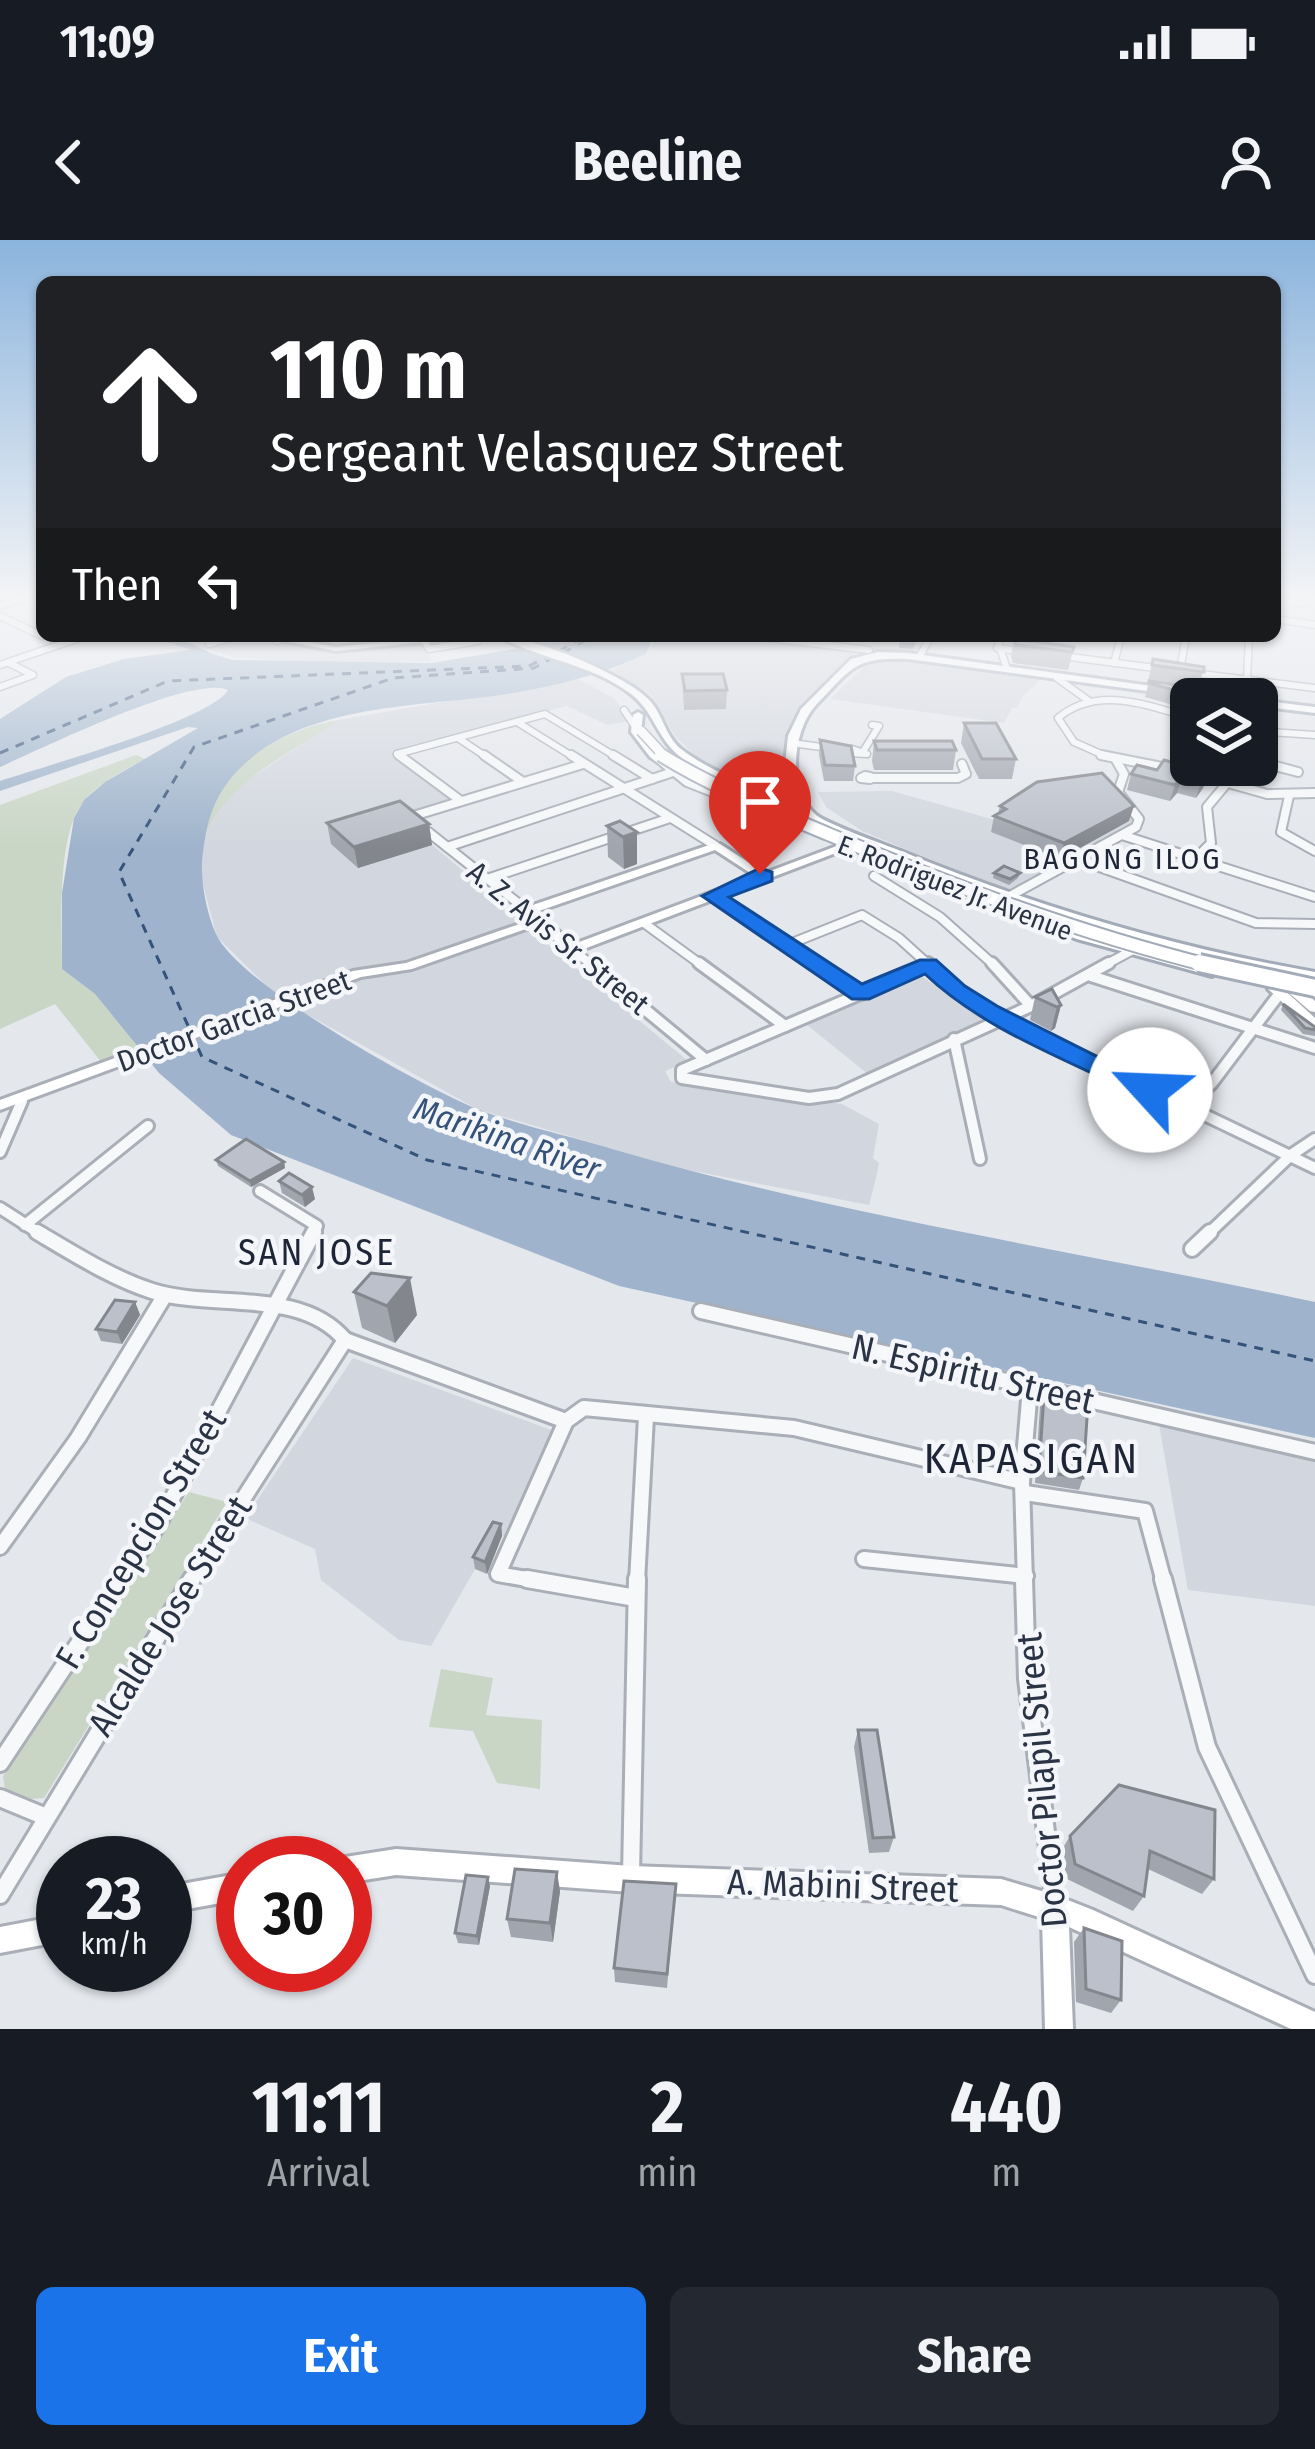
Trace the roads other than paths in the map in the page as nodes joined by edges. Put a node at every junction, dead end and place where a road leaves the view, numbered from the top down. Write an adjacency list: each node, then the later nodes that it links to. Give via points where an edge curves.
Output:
1 (585, 679): 16 (main road, via 629,700)
2 (607, 679): 16 (main road, via 628,688)
3 (835, 679): 33 (main road, via 805,711 791,750)
4 (843, 679): 21 (main road, via 808,717)
5 (1059, 679): 12 (street)
6 (1071, 679): 8 (main road)
7 (1081, 679): 8 (main road)
8 (1113, 684): 11 (main road)
9 (1278, 684): 10 (street)
10 (1315, 688)
11 (1170, 691)
12 (1089, 700): 15 (street); 22 (street, via 1060,714 1060,729)
13 (1278, 706): 14 (main road)
14 (1315, 710)
15 (1170, 712)
16 (638, 713): 28 (street, via 637,742); 37 (main road, E. Rodriguez Jr. Avenue, via 677,752); 41 (main road, E. Rodriguez Jr. Avenue, bridge, via 642,742); 69 (main road, bridge, via 659,754 698,778 955,889 1140,949)
17 (517, 722): 20 (street); 23 (street); 31 (street, via 545,714)
18 (1278, 732): 19 (street)
19 (1315, 735)
20 (458, 738): 32 (street); 40 (street, via 397,754)
21 (799, 746): 24 (street, via 856,751 867,777 958,778 966,774); 45 (main road, via 810,800)
22 (1114, 758): 25 (street); 30 (street)
23 (584, 764): 32 (street); 36 (street)
24 (962, 764)
25 (1146, 766): 27 (street); 30 (street)
26 (1278, 767): 29 (street)
27 (1170, 771)
28 (673, 772): 31 (street); 41 (street)
29 (1298, 772)
30 (1124, 774): 44 (street, via 1118,792 1139,821)
31 (652, 778): 36 (street)
32 (523, 782): 40 (street)
33 (793, 783): 37 (main road, via 780,792); 42 (main road)
34 (1221, 786): 50 (street, via 1207,807 1211,843)
35 (1243, 786): 39 (street)
36 (624, 789): 43 (street); 48 (street)
37 (751, 789): 42 (main road, E. Rodriguez Jr. Avenue)
38 (1315, 793): 39 (street)
39 (1289, 796): 49 (street, via 1280,832)
40 (460, 801): 48 (street, A. Z. Avis Sr. Street, via 410,818)
41 (743, 804): 47 (main road, E. Rodriguez Jr. Avenue)
42 (812, 817): 45 (main road, E. Rodriguez Jr. Avenue); 47 (main road)
43 (670, 818): 46 (street); 54 (street)
44 (1125, 836): 50 (street); 51 (street)
45 (861, 839): 47 (street); 56 (main road, E. Rodriguez Jr. Avenue)
46 (716, 846): 53 (street); 58 (street, Doctor Garcia Street)
47 (843, 846): 53 (street); 61 (main road, E. Rodriguez Jr. Avenue)
48 (447, 847): 54 (street, A. Z. Avis Sr. Street)
49 (1315, 851)
50 (1196, 858): 57 (street)
51 (1081, 860): 56 (street); 60 (street, via 1256,923)
52 (874, 876): 72 (street, via 951,923)
53 (764, 877): 55 (street)
54 (487, 879): 58 (street, A. Z. Avis Sr. Street)
55 (713, 896): 59 (street); 62 (street)
56 (1008, 897): 61 (main road, E. Rodriguez Jr. Avenue)
57 (1315, 897)
58 (533, 916): 63 (street, A. Z. Avis Sr. Street); 82 (street, Doctor Garcia Street)
59 (644, 922): 63 (street); 76 (street)
60 (1315, 924)
61 (1087, 931): 64 (main road, E. Rodriguez Jr. Avenue); 66 (main road, E. Rodriguez Jr. Avenue)
62 (788, 945): 65 (street, via 862,915); 71 (street)
63 (572, 949): 80 (street, A. Z. Avis Sr. Street)
64 (1131, 951): 68 (street); 70 (main road, E. Rodriguez Jr. Avenue)
65 (928, 964): 71 (street); 74 (street)
66 (1270, 969): 67 (main road, E. Rodriguez Jr. Avenue); 70 (street)
67 (1288, 972): 69 (main road, E. Rodriguez Jr. Avenue); 70 (street)
68 (1091, 976): 72 (street); 77 (street)
69 (1315, 985): 70 (main road, E. Rodriguez Jr. Avenue)
70 (1282, 990): 73 (street); 75 (street); 77 (street)
71 (861, 994): 76 (street)
72 (1030, 1006): 74 (street)
73 (1315, 1008)
74 (1000, 1016): 78 (street); 83 (street)
75 (1315, 1025)
76 (785, 1026): 80 (street)
77 (1253, 1029): 79 (street); 83 (street)
78 (954, 1039): 80 (street, via 826,1096 683,1080 682,1070); 88 (street)
79 (1315, 1048)
80 (706, 1060)
81 (22, 1101): 86 (street)
82 (0, 1105)
83 (1186, 1106): 87 (street)
84 (148, 1126): 92 (street)
85 (1315, 1139): 87 (street)
86 (0, 1151)
87 (1292, 1155): 89 (street); 93 (street)
88 (980, 1160)
89 (1315, 1168)
90 (260, 1191): 95 (street, F. Concepcion Street, via 317,1226)
91 (0, 1208): 92 (street)
92 (25, 1225): 94 (street)
93 (1192, 1249)
94 (165, 1295): 95 (street); 103 (street)
95 (271, 1308): 97 (street, via 328,1322); 107 (street, F. Concepcion Street, via 159,1523)
96 (701, 1311): 98 (street, N. Espiritu Street)
97 (345, 1340): 100 (street); 109 (street, Alcalde Jose Street)
98 (1030, 1388): 101 (street, N. Espiritu Street); 102 (street, Doctor Pilapil Street)
99 (646, 1417): 100 (street, via 584,1408); 102 (street, via 815,1432); 106 (street)
100 (566, 1421): 106 (street, via 498,1574)
101 (1315, 1452)
102 (1023, 1487): 105 (street, Doctor Pilapil Street); 116 (street, via 1145,1511 1207,1747)
103 (0, 1547)
104 (864, 1558): 105 (street)
105 (1026, 1576): 113 (street, Doctor Pilapil Street, via 1027,1679)
106 (636, 1598): 111 (street)
107 (0, 1763)
108 (0, 1798): 109 (street)
109 (46, 1817): 112 (street, Alcalde Jose Street)
110 (372, 1866): 111 (street, A. Mabini Street)
111 (631, 1879): 113 (street, A. Mabini Street, via 1001,1892)
112 (0, 1895)
113 (1055, 1908): 117 (street, A. Mabini Street); 118 (street, Doctor Pilapil Street)
114 (36, 1933): 115 (street)
115 (0, 1940)
116 (1315, 1976)
117 (1315, 2026)
118 (1059, 2029)

